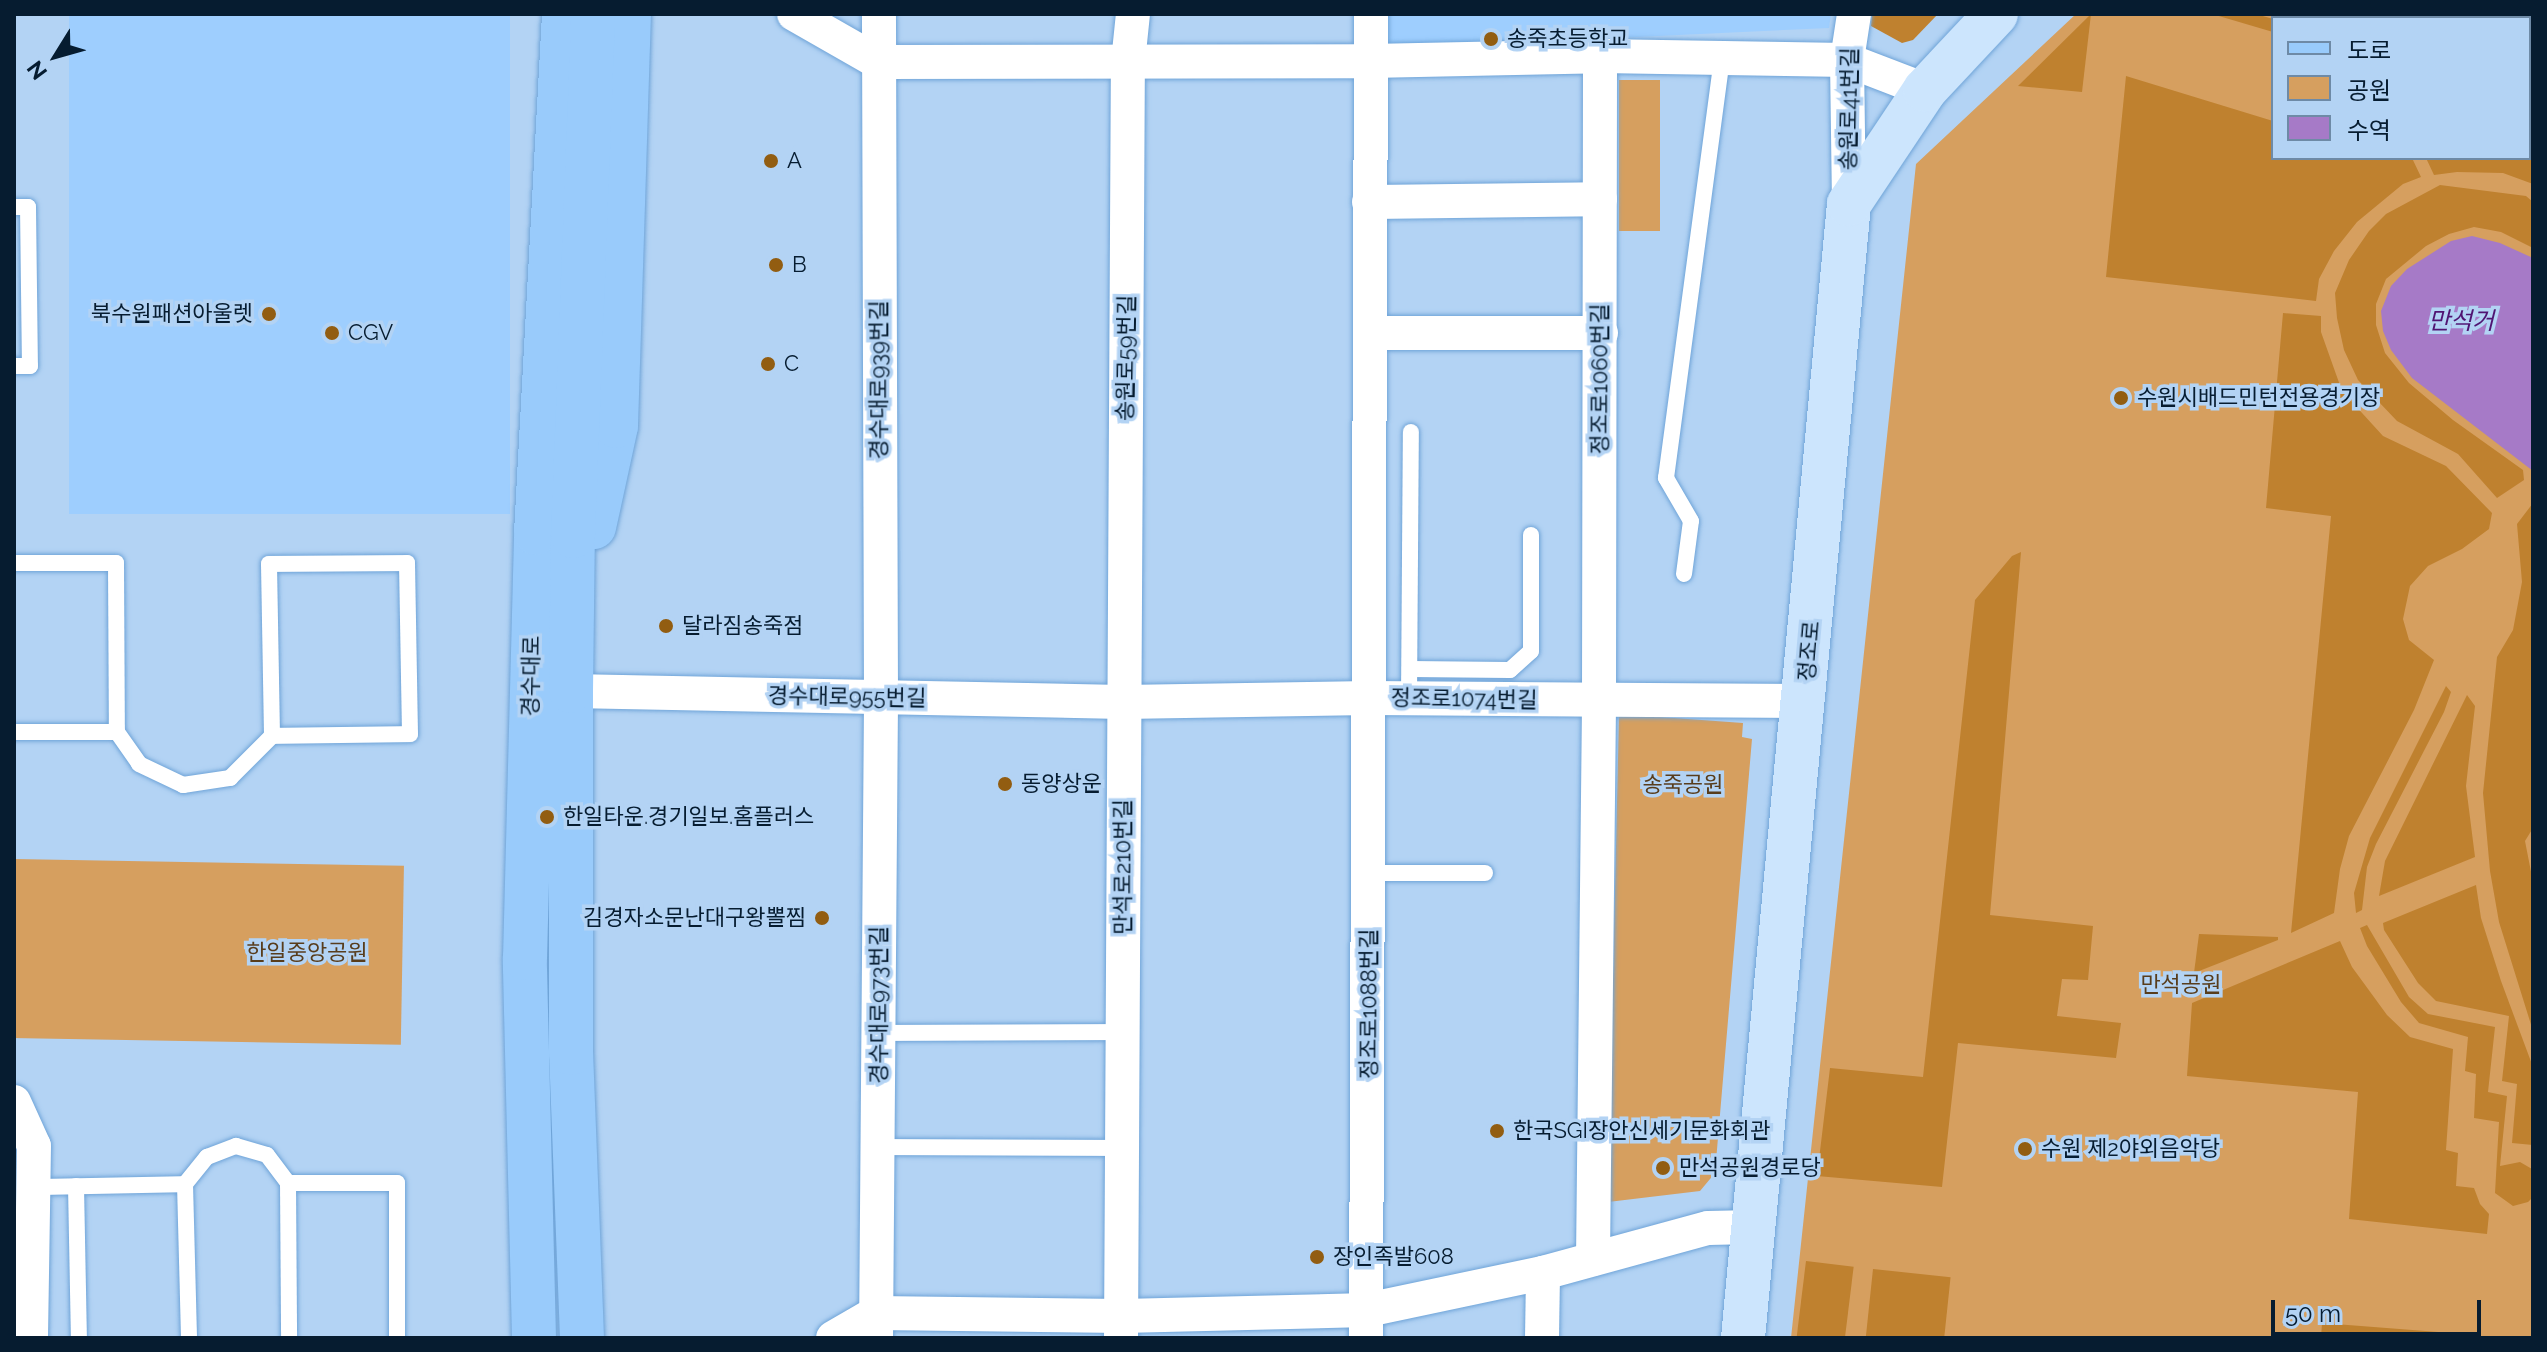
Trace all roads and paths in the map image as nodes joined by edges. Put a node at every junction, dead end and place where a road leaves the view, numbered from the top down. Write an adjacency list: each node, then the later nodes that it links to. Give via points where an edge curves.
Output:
1 (533, 14): 29 (main road, via 517,551)
2 (564, 14): 29 (main road, 경수대로)
3 (593, 14): 30 (main road, 경수대로)
4 (629, 14): 30 (main road, via 616,426)
5 (794, 14): 15 (street)
6 (879, 14): 15 (street, 경수대로939번길)
7 (1133, 14): 16 (street, 송원로59번길)
8 (1371, 14): 14 (street)
9 (1854, 14): 13 (street, 송원로41번길)
10 (1996, 14): 17 (street, 정조로)
11 (1600, 56): 12 (street); 14 (street); 18 (street, 정조로1060번길)
12 (1722, 57): 13 (street); 28 (lane, via 1666,478 1691,521)
13 (1847, 60): 17 (street); 20 (street, 송원로41번길)
14 (1370, 61): 16 (street); 19 (street)
15 (878, 62): 16 (street); 33 (street, 경수대로939번길)
16 (1128, 62): 37 (street, 송원로59번길)
17 (1925, 90): 20 (street, 정조로)
18 (1600, 199): 19 (street); 23 (street, 정조로1060번길)
19 (1369, 202): 22 (street)
20 (1849, 204): 36 (street, 정조로)
21 (14, 207): 24 (lane, via 28,207 30,366)
22 (1370, 333): 23 (street); 34 (street)
23 (1601, 333): 35 (street, 정조로1060번길)
24 (14, 366)
25 (1411, 432): 31 (lane)
26 (1531, 535): 31 (lane, via 1531,651 1510,670)
27 (14, 563): 39 (lane, via 116,563)
28 (1684, 574)
29 (533, 589): 48 (main road, 경수대로, via 525,958)
30 (574, 620): 32 (main road, 경수대로)
31 (1409, 683): 34 (street, 정조로1074번길); 35 (street, 정조로1074번길)
32 (571, 691): 33 (street, 경수대로955번길); 56 (main road, 경수대로, via 571,1053)
33 (881, 698): 37 (street, 경수대로955번길); 44 (street, 경수대로973번길)
34 (1370, 698): 37 (street, 정조로1074번길); 41 (street, 정조로1088번길)
35 (1599, 701): 36 (street, 정조로1074번길); 54 (street)
36 (1804, 701): 53 (street, 정조로)
37 (1123, 702): 43 (street, 만석로210번길)
38 (14, 732): 39 (lane)
39 (117, 732): 40 (lane, via 139,764 183,785 230,778)
40 (272, 736): 40 (lane, via 269,564 407,563 410,734)
41 (1370, 873): 42 (lane); 57 (street, 정조로1088번길)
42 (1485, 873)
43 (1122, 1032): 44 (lane); 47 (street, 만석로210번길)
44 (879, 1033): 46 (street, 경수대로973번길)
45 (14, 1102): 52 (street, via 34,1146)
46 (877, 1147): 47 (lane); 58 (street, 경수대로973번길)
47 (1122, 1148): 59 (street, 만석로210번길)
48 (532, 1168): 56 (main road, via 562,1211 561,1269 566,1276); 65 (main road, 경수대로)
49 (288, 1183): 50 (lane, via 267,1155 236,1146 207,1157); 63 (lane); 64 (lane, via 397,1183)
50 (185, 1184): 51 (lane); 62 (lane)
51 (76, 1186): 52 (lane); 61 (lane)
52 (35, 1187): 60 (street)
53 (1753, 1227): 54 (street, via 1708,1228); 69 (street, 정조로)
54 (1593, 1259): 55 (street)
55 (1543, 1273): 57 (street); 68 (street)
56 (579, 1275): 66 (main road, 경수대로)
57 (1367, 1324): 59 (street)
58 (876, 1325): 59 (street); 67 (street)
59 (1122, 1327)
60 (31, 1338)
61 (79, 1338)
62 (189, 1338)
63 (289, 1338)
64 (397, 1338)
65 (534, 1338)
66 (582, 1338)
67 (833, 1338)
68 (1542, 1338)
69 (1743, 1338)

